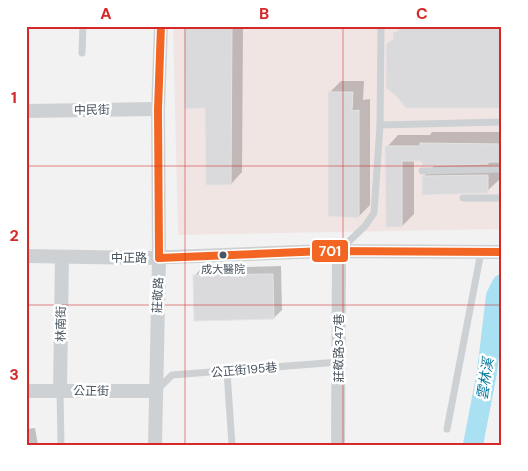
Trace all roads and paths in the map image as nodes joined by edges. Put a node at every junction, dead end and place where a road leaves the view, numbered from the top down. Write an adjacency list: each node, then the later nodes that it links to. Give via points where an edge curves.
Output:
1 (83, 26): 4 (lane)
2 (161, 26): 5 (street, 莊敬路)
3 (381, 26): 8 (lane)
4 (82, 53)
5 (158, 109): 6 (street, 中民街); 18 (street, 莊敬路)
6 (26, 111)
7 (502, 122): 8 (lane)
8 (380, 125): 13 (lane, via 374,213)
9 (502, 170): 10 (lane)
10 (422, 171)
11 (463, 198): 12 (lane)
12 (502, 198)
13 (339, 251): 14 (street, 中正路); 18 (street, 中正路); 19 (street, 莊敬路347巷)
14 (481, 252): 15 (street, 中正路); 24 (lane)
15 (499, 252)
16 (26, 256): 17 (street, 中正路)
17 (62, 257): 18 (street, 中正路); 21 (street, 林南街)
18 (159, 258): 23 (street, 莊敬路)
19 (339, 362): 20 (lane, 公正街195巷); 28 (street, 莊敬路347巷)
20 (227, 372): 23 (lane, 公正街195巷, via 172,375); 27 (lane)
21 (60, 390): 22 (street, 公正街); 23 (street, 公正街); 25 (lane)
22 (26, 391)
23 (156, 391): 26 (street, 莊敬路)
24 (447, 429)
25 (61, 445)
26 (155, 445)
27 (232, 445)
28 (338, 445)

